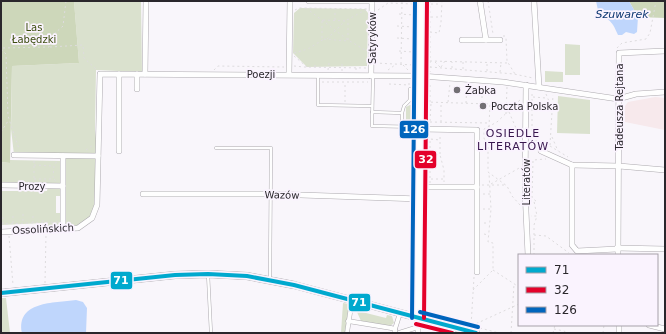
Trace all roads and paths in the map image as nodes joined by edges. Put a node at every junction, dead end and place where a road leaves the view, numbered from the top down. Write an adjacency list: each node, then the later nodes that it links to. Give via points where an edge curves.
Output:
1 (66, 1): 48 (path, via 63,26 54,34)
2 (146, 1): 97 (street)
3 (290, 1): 98 (street)
4 (309, 1): 5 (street, Satyryków)
5 (372, 1): 99 (street, Satyryków)
6 (383, 1): 15 (path)
7 (414, 1): 14 (path)
8 (430, 1): 16 (path)
9 (442, 1): 17 (path)
10 (480, 1): 44 (street)
11 (534, 1): 115 (street)
12 (656, 1): 50 (path, via 650,33 646,39 622,43)
13 (402, 2): 14 (path); 15 (path); 25 (path)
14 (418, 3): 26 (path); 100 (street)
15 (385, 4): 23 (path)
16 (430, 4): 17 (path); 27 (path)
17 (442, 4): 28 (path)
18 (306, 8): 19 (path); 22 (path, via 299,8); 29 (path)
19 (336, 8): 30 (path); 32 (path, via 368,9)
20 (490, 10): 21 (path)
21 (494, 10)
22 (294, 12)
23 (376, 12)
24 (399, 14): 25 (path)
25 (402, 14): 26 (path); 34 (path)
26 (414, 15): 35 (path)
27 (430, 17): 28 (path); 37 (path)
28 (442, 17): 37 (path, via 439,33)
29 (323, 20): 30 (path); 36 (path); 40 (path)
30 (335, 20): 31 (path)
31 (345, 20): 32 (path); 36 (path)
32 (348, 20): 46 (path)
33 (397, 26): 34 (path)
34 (402, 26): 35 (path); 39 (path)
35 (414, 27): 41 (path)
36 (335, 29): 42 (path); 46 (path)
37 (430, 32): 58 (path)
38 (397, 38): 39 (path)
39 (402, 38): 41 (path); 54 (path)
40 (324, 39): 42 (path); 56 (path, via 308,49)
41 (414, 39): 47 (path)
42 (326, 40): 46 (path)
43 (462, 40): 44 (street)
44 (486, 40): 45 (street)
45 (500, 40)
46 (349, 41): 52 (path, via 364,50)
47 (414, 45)
48 (49, 47): 49 (path); 94 (path, via 83,45 84,58)
49 (2, 48): 139 (path, via 6,54)
50 (616, 48)
51 (292, 50): 56 (path)
52 (369, 50)
53 (399, 51): 54 (path)
54 (401, 51): 71 (path); 74 (path, via 414,52)
55 (665, 51): 125 (street, Tadeusza Rejtana, via 619,53)
56 (292, 54): 57 (path); 78 (path)
57 (292, 58)
58 (430, 61): 59 (path); 77 (path)
59 (434, 61): 60 (path); 81 (path)
60 (445, 61): 61 (path); 81 (path)
61 (452, 61): 62 (path); 85 (path)
62 (463, 61): 63 (path); 86 (path)
63 (487, 62): 67 (path); 90 (path)
64 (329, 63): 82 (path)
65 (342, 63): 83 (path)
66 (375, 63): 70 (path)
67 (501, 63): 72 (path); 91 (path)
68 (292, 64): 78 (path)
69 (315, 64): 88 (path)
70 (395, 64): 71 (path); 92 (path)
71 (402, 64): 74 (path); 93 (path)
72 (508, 64)
73 (356, 65): 84 (path)
74 (414, 65): 75 (path)
75 (417, 65)
76 (424, 65): 77 (path)
77 (430, 66): 81 (path); 89 (path)
78 (307, 67): 88 (path)
79 (286, 68): 87 (path, via 218,66)
80 (369, 68): 84 (path)
81 (441, 68): 85 (path)
82 (328, 69): 83 (path); 88 (path)
83 (342, 69): 84 (path)
84 (356, 69)
85 (452, 69): 86 (path)
86 (463, 70): 90 (path)
87 (213, 71)
88 (316, 71): 98 (street, Poezji); 99 (street, Poezji); 132 (lane, via 318,105)
89 (430, 72)
90 (486, 72): 91 (path)
91 (500, 72): 102 (path)
92 (384, 73)
93 (410, 73)
94 (100, 74): 95 (street, Poezji); 170 (street, Ossolińskich)
95 (119, 74): 96 (street, Poezji); 161 (street)
96 (137, 74): 97 (street, Poezji); 116 (street)
97 (145, 74): 98 (street, Poezji)
98 (288, 74)
99 (372, 76): 100 (street, Poezji); 133 (lane)
100 (421, 76): 113 (street); 145 (street)
101 (361, 78): 110 (path)
102 (536, 78)
103 (410, 79): 111 (path, via 409,85)
104 (430, 81): 127 (path)
105 (322, 82): 106 (path)
106 (345, 82): 110 (path); 132 (path)
107 (368, 82): 110 (path)
108 (450, 82): 129 (path)
109 (467, 83): 130 (path)
110 (361, 84)
111 (388, 84)
112 (482, 84): 131 (path)
113 (526, 85): 115 (street); 233 (street, Literatów, via 525,190)
114 (507, 86): 138 (path)
115 (539, 87): 125 (street)
116 (137, 89)
117 (410, 89): 137 (lane, via 410,100)
118 (532, 90): 122 (path)
119 (546, 92): 124 (path)
120 (665, 92): 125 (street, via 636,94)
121 (554, 93): 134 (path)
122 (532, 97): 124 (path); 153 (path)
123 (522, 98): 136 (path)
124 (546, 98): 134 (path)
125 (618, 99): 180 (street, Tadeusza Rejtana)
126 (426, 102): 127 (path)
127 (430, 102): 128 (path); 140 (path)
128 (441, 102): 129 (path); 141 (path)
129 (448, 102): 130 (path)
130 (466, 103): 131 (path)
131 (482, 103): 142 (path, via 490,104)
132 (345, 106): 133 (lane)
133 (372, 106): 135 (lane)
134 (552, 107): 151 (path)
135 (372, 112): 137 (lane); 143 (lane, via 372,126)
136 (509, 112): 138 (path); 150 (path)
137 (402, 113): 143 (lane)
138 (506, 114): 144 (path)
139 (9, 121): 148 (path); 167 (path)
140 (430, 122): 141 (path); 146 (path)
141 (441, 122): 142 (path)
142 (490, 123): 144 (path)
143 (402, 127): 145 (lane)
144 (489, 127): 160 (path, via 484,129)
145 (421, 128): 146 (street); 197 (street)
146 (430, 130): 154 (path, via 430,140); 196 (street, via 476,130)
147 (553, 130): 151 (path)
148 (1, 132)
149 (440, 132): 154 (path)
150 (519, 135)
151 (551, 136): 157 (path); 163 (path)
152 (528, 138): 153 (path)
153 (532, 139): 156 (path, via 536,139); 156 (path, via 532,145)
154 (440, 140): 165 (path, via 430,139); 168 (path)
155 (96, 142): 164 (path)
156 (537, 145): 157 (path)
157 (550, 146): 163 (path)
158 (216, 148): 199 (lane, via 271,148)
159 (484, 150): 160 (path)
160 (488, 150): 179 (path)
161 (119, 151)
162 (542, 151): 176 (street)
163 (558, 151): 171 (path)
164 (82, 153)
165 (430, 154): 168 (path); 186 (path)
166 (14, 155): 167 (street)
167 (22, 155): 169 (street)
168 (440, 155): 187 (path)
169 (63, 156): 170 (street); 191 (street)
170 (98, 156): 223 (street, Ossolińskich, via 95,212 82,226)
171 (568, 157)
172 (34, 160): 175 (path)
173 (58, 160): 177 (path)
174 (532, 160): 204 (path)
175 (34, 165): 177 (path); 184 (path)
176 (572, 165): 180 (street); 231 (street, via 574,249)
177 (54, 166): 185 (path)
178 (484, 166): 179 (path)
179 (488, 166): 183 (path)
180 (619, 166): 182 (street); 231 (street, Tadeusza Rejtana)
181 (522, 167): 188 (path)
182 (665, 170)
183 (489, 172): 188 (path); 193 (path)
184 (34, 179): 185 (path); 189 (path)
185 (53, 179): 191 (path)
186 (430, 179): 187 (path); 190 (path)
187 (444, 179): 195 (path)
188 (498, 179): 193 (path); 194 (path)
189 (34, 183)
190 (430, 183)
191 (62, 184): 192 (street, Prozy); 223 (street)
192 (1, 185)
193 (490, 185): 194 (path); 196 (path); 201 (path)
194 (506, 185): 205 (path)
195 (444, 186)
196 (479, 186): 197 (street); 237 (street)
197 (420, 188): 202 (street)
198 (143, 194): 199 (street, Wazów)
199 (271, 194): 202 (street, Wazów); 240 (lane)
200 (483, 194): 201 (path)
201 (491, 194): 207 (path)
202 (420, 199): 253 (street)
203 (530, 201): 204 (path)
204 (535, 201): 212 (path)
205 (521, 205)
206 (483, 209): 207 (path)
207 (491, 210): 219 (path)
208 (23, 214): 222 (path)
209 (13, 215): 221 (path)
210 (33, 216): 216 (path)
211 (530, 216): 212 (path)
212 (537, 216): 229 (path)
213 (3, 217): 220 (path)
214 (43, 217): 217 (path)
215 (60, 222): 217 (path)
216 (33, 223): 217 (path); 222 (path)
217 (43, 223)
218 (484, 223): 219 (path)
219 (488, 223): 228 (path)
220 (2, 224): 221 (path)
221 (13, 224): 222 (path)
222 (23, 224)
223 (62, 229): 224 (street, Ossolińskich)
224 (46, 230): 226 (street, Ossolińskich); 241 (path)
225 (1, 232): 226 (street, Ossolińskich)
226 (9, 232): 244 (path)
227 (484, 234): 228 (path)
228 (488, 235): 235 (path, via 488,242 493,243)
229 (534, 235): 232 (path, via 546,236); 234 (path)
230 (665, 249): 231 (street)
231 (617, 251)
232 (569, 253)
233 (528, 254)
234 (534, 254)
235 (492, 270): 238 (path); 242 (path)
236 (208, 274): 240 (street); 248 (street, via 175,275); 262 (lane)
237 (476, 274): 247 (path)
238 (487, 276): 239 (path); 245 (path)
239 (489, 278)
240 (270, 280): 249 (street)
241 (45, 284)
242 (514, 284): 243 (path); 251 (path)
243 (518, 286)
244 (13, 287)
245 (476, 287): 246 (path); 247 (path)
246 (478, 289)
247 (473, 290): 251 (path, via 472,326)
248 (1, 293)
249 (352, 300): 252 (street); 254 (street)
250 (518, 305): 251 (path)
251 (514, 308): 267 (path)
252 (400, 312): 253 (street); 261 (street)
253 (418, 318): 260 (street); 265 (street)
254 (348, 321): 261 (street); 263 (street)
255 (555, 326): 258 (path)
256 (652, 326): 259 (street)
257 (414, 328): 264 (street)
258 (554, 329): 268 (path); 269 (path)
259 (665, 329)
260 (477, 330): 266 (path)
261 (395, 331)
262 (210, 333)
263 (347, 333)
264 (399, 333)
265 (418, 333)
266 (499, 333)
267 (511, 333)
268 (553, 333)
269 (567, 333)

